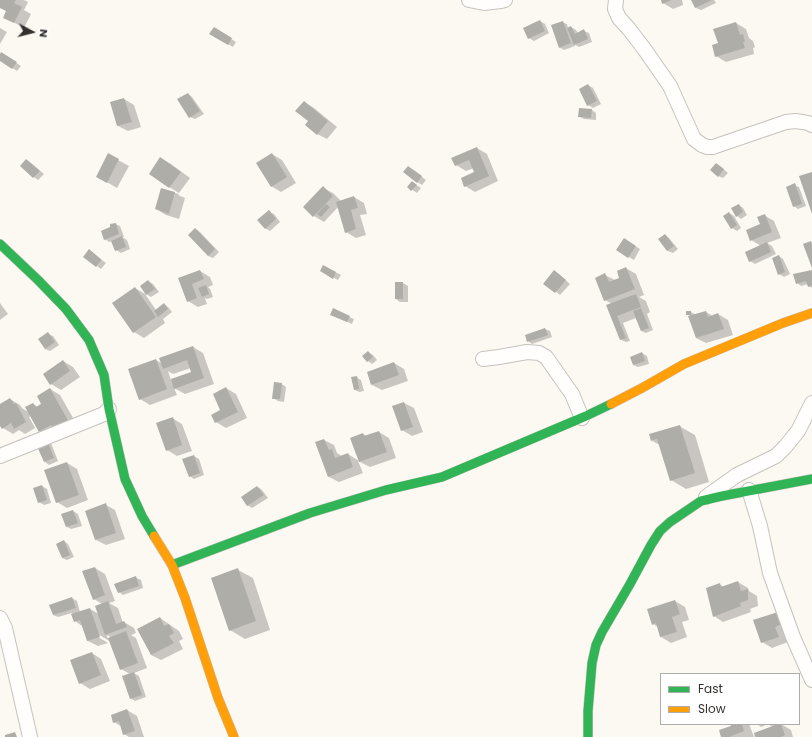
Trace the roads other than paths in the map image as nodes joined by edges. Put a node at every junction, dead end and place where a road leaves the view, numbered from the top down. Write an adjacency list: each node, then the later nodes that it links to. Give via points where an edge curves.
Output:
1 (469, 0): 2 (street, via 484,3)
2 (504, 0)
3 (616, 0): 4 (street, via 619,18 630,29 670,86 694,139 702,145 713,147 786,122 808,122)
4 (812, 125)
5 (0, 244): 9 (street, via 66,309 88,340 104,375)
6 (812, 313): 10 (street, via 684,364)
7 (482, 359): 10 (street, via 527,352 539,353 546,357 572,394)
8 (812, 403): 14 (street, via 798,431 776,456 737,475)
9 (109, 409): 11 (street, via 104,414); 15 (street, via 124,479 142,516)
10 (582, 418): 15 (street, via 442,477 310,512)
11 (0, 456)
12 (812, 479): 13 (street)
13 (749, 490): 14 (street); 17 (street, via 770,573)
14 (701, 501): 20 (street, via 660,531 602,632 592,663)
15 (172, 565): 19 (street)
16 (2, 624): 18 (street)
17 (812, 680)
18 (30, 737)
19 (234, 737)
20 (588, 737)

